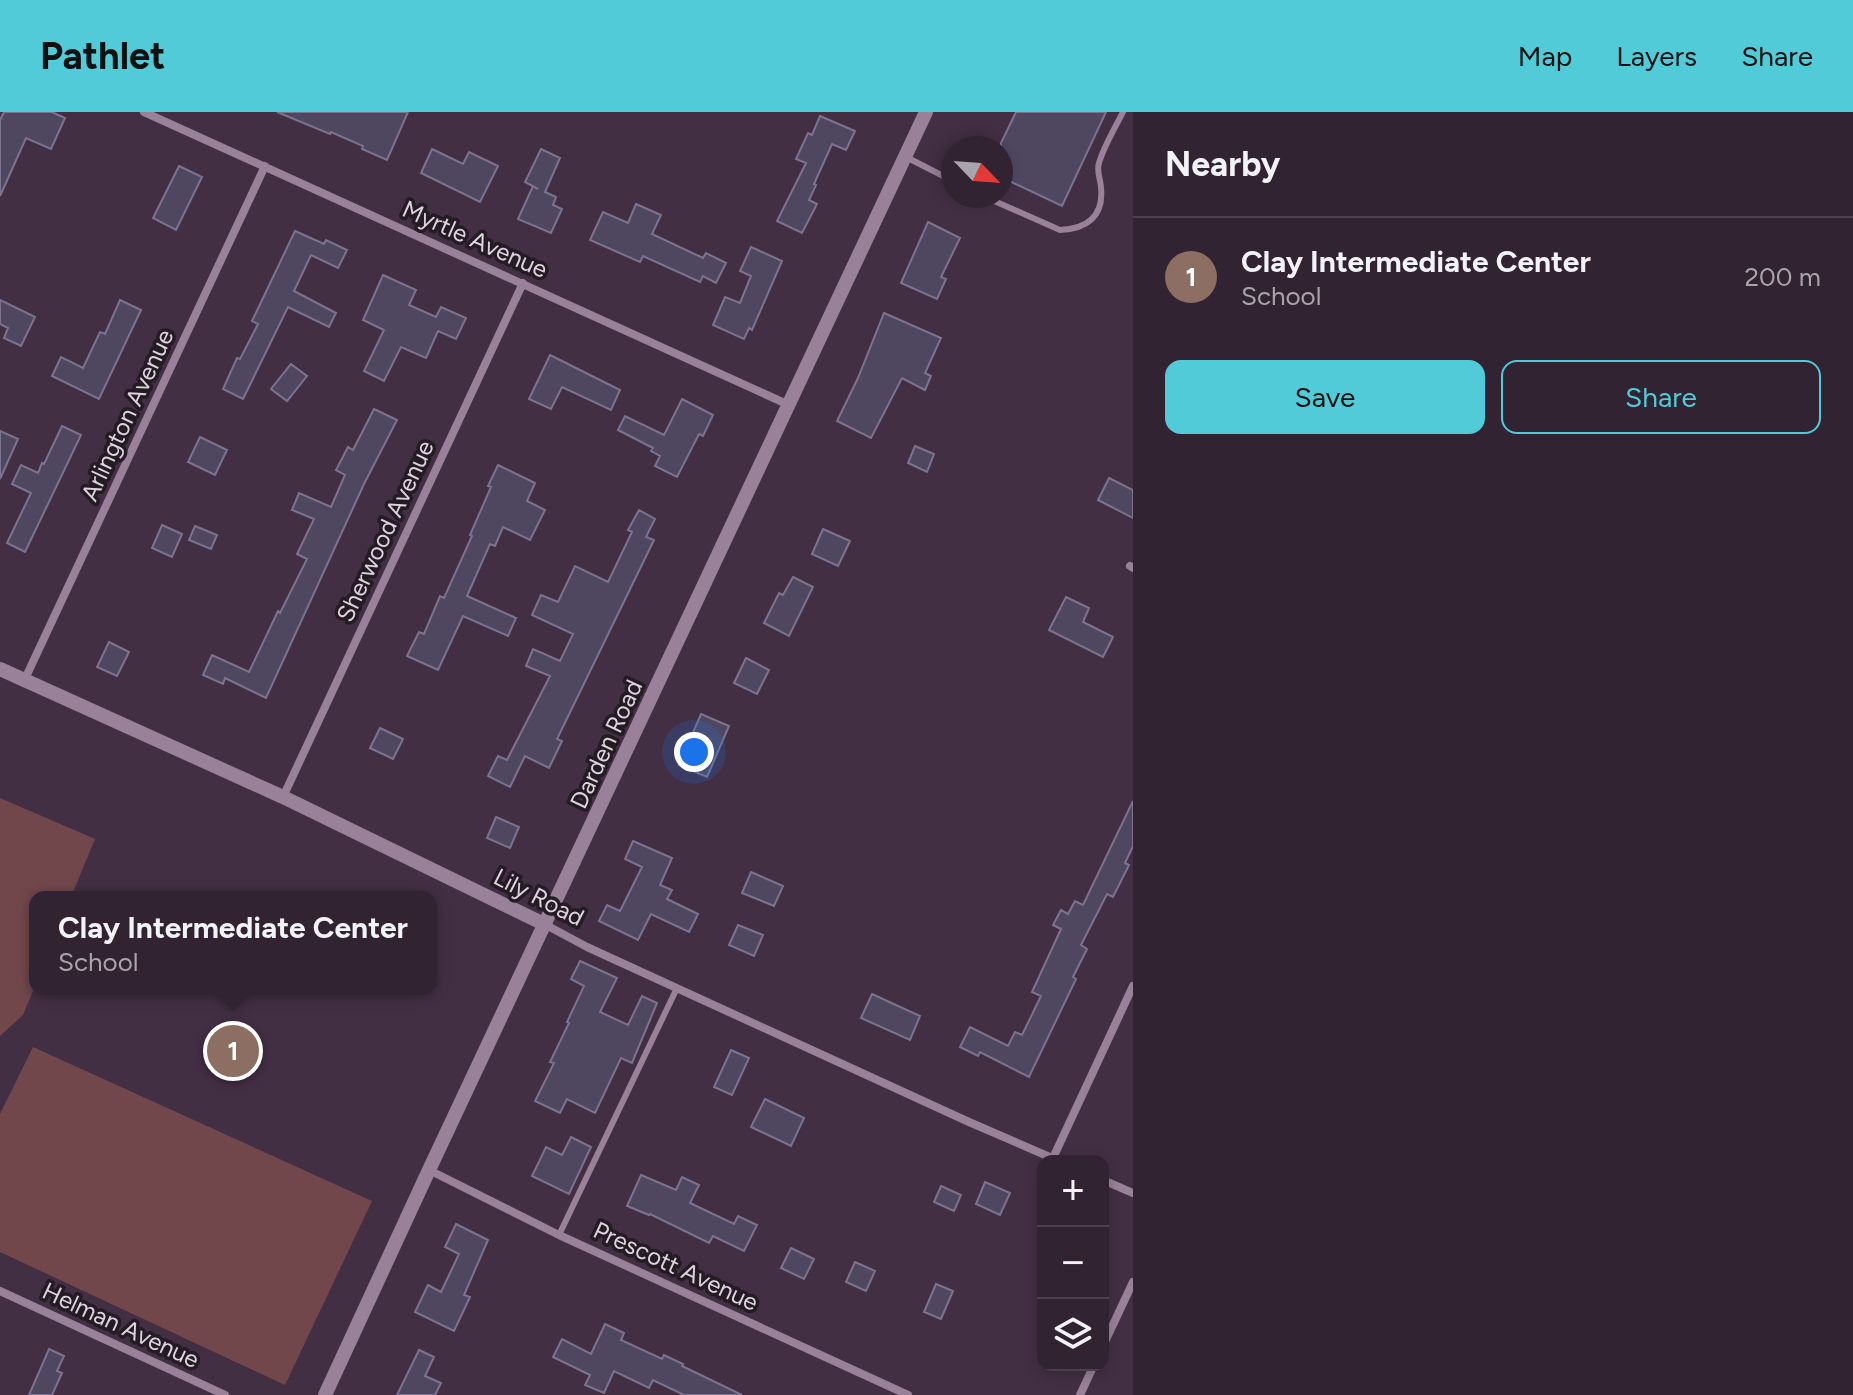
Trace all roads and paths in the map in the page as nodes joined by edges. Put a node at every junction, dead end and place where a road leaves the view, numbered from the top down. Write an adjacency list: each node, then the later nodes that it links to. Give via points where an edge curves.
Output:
1 (144, 112): 5 (street, Myrtle Avenue)
2 (926, 112): 4 (street, Darden Road)
3 (1123, 112): 7 (lane, via 1097,166 1102,189 1092,221 1060,230)
4 (905, 156): 6 (lane); 9 (street, Darden Road)
5 (265, 166): 8 (street, Myrtle Avenue); 11 (street, Arlington Avenue)
6 (941, 175)
7 (1010, 208)
8 (523, 283): 9 (street, Myrtle Avenue); 12 (street, Sherwood Avenue)
9 (789, 405): 13 (street, Darden Road)
10 (0, 669): 11 (street, Lily Road)
11 (24, 681): 12 (street, Lily Road)
12 (283, 797): 13 (street, Lily Road)
13 (546, 925): 15 (street, Lily Road); 18 (street, Darden Road)
14 (1133, 986): 17 (street)
15 (677, 988): 16 (street, Lily Road); 21 (lane)
16 (1045, 1155)
17 (1058, 1155)
18 (429, 1170): 21 (street, Prescott Avenue); 27 (street, Darden Road)
19 (1109, 1183): 20 (street)
20 (1133, 1193)
21 (559, 1235): 28 (street, Prescott Avenue)
22 (1133, 1282): 24 (street)
23 (0, 1291): 26 (street, Helman Avenue)
24 (1109, 1333)
25 (1091, 1371): 29 (street)
26 (225, 1395)
27 (325, 1395)
28 (908, 1395)
29 (1080, 1395)

